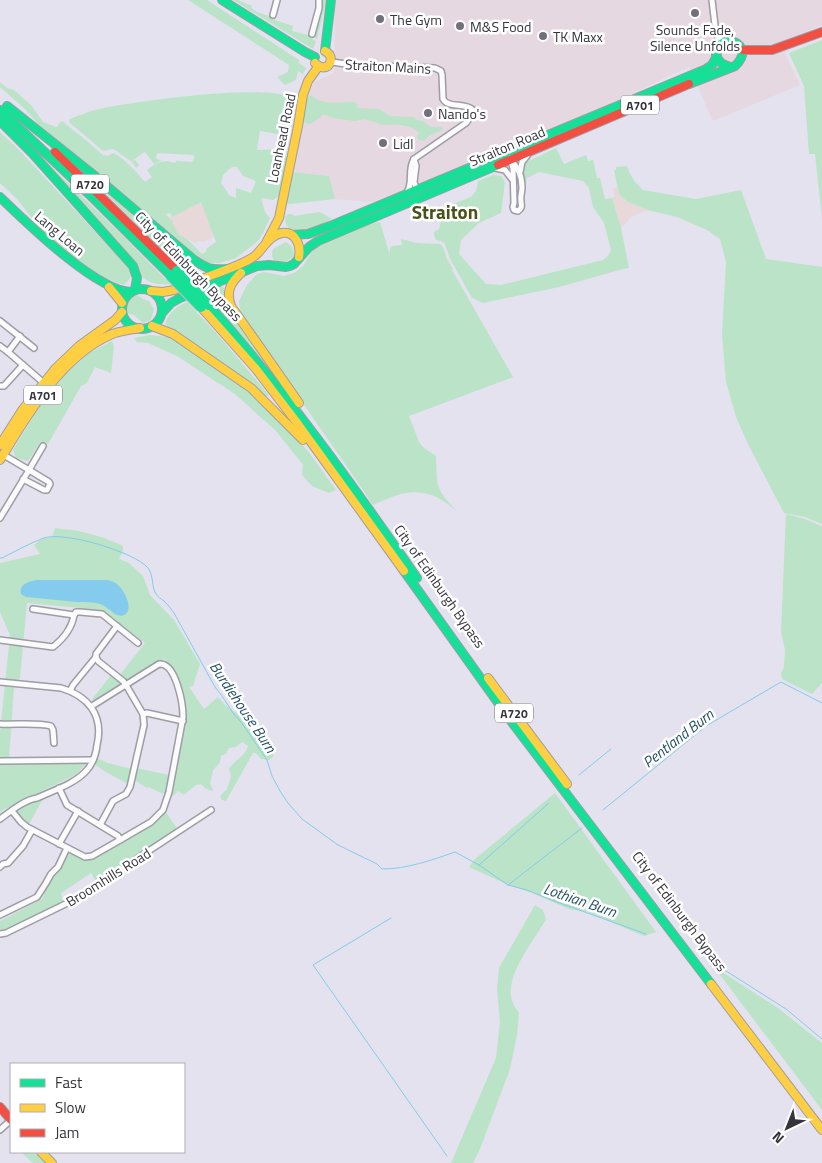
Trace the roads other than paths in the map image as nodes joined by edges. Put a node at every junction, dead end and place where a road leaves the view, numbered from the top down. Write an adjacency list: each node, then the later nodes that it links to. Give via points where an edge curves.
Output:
1 (222, 0): 13 (main road)
2 (277, 0): 6 (street)
3 (319, 0): 8 (street)
4 (331, 0): 11 (main road)
5 (712, 0): 9 (street, via 716,34)
6 (273, 15)
7 (822, 32): 10 (main road, via 772,50)
8 (312, 34)
9 (723, 42): 10 (main road, via 734,41); 12 (main road, A701)
10 (743, 50): 15 (main road, via 739,63)
11 (325, 51): 13 (main road, via 319,52); 14 (main road)
12 (717, 56): 15 (main road, via 722,64); 19 (main road, Straiton Road / A701, via 708,68)
13 (317, 62): 14 (main road, via 326,68); 30 (main road, Loanhead Road, via 303,95)
14 (332, 62): 20 (street, Straiton Mains, via 433,67 442,75 444,102 469,106 473,110 466,123)
15 (731, 67): 18 (main road, Straiton Road / A701)
16 (2, 105): 34 (main road, via 103,183 194,260 212,270); 39 (main road, City of Edinburgh Bypass / A720, bridge, via 103,198)
17 (0, 120): 37 (main road, via 133,266 137,285)
18 (549, 143): 21 (main road, Straiton Road / A701); 24 (street, via 527,156)
19 (515, 148): 21 (street); 23 (main road, Straiton Road / A701)
20 (414, 159): 25 (street); 28 (street, via 410,165)
21 (511, 160): 22 (main road, Straiton Road / A701); 23 (street, via 504,157); 24 (street); 26 (street)
22 (492, 167): 23 (main road, Straiton Road / A701); 26 (street, via 505,170)
23 (468, 172): 27 (main road, Straiton Road / A701); 28 (main road, Straiton Road / A701)
24 (520, 172): 26 (street, via 522,208 518,211 513,208)
25 (415, 175): 27 (street); 28 (street)
26 (512, 179)
27 (428, 185): 28 (main road, Straiton Road / A701)
28 (412, 192): 31 (main road, Straiton Road / A701, via 304,235); 33 (main road, Straiton Road / A701, via 318,241)
29 (0, 197): 36 (main road, Lang Loan, via 47,243)
30 (278, 218): 31 (main road); 32 (main road, Loanhead Road)
31 (290, 234): 32 (main road, Straiton Road / A701, via 280,233); 33 (main road, via 297,239)
32 (266, 243): 34 (main road, Straiton Road / A701, via 252,257)
33 (299, 257): 35 (main road, Straiton Road / A701, via 286,267 263,265)
34 (226, 269): 38 (main road, Straiton Road / A701, via 170,291)
35 (241, 272): 41 (main road, Straiton Road / A701, via 175,301); 58 (main road, via 230,286 231,306)
36 (106, 285): 37 (main road, Lang Loan); 40 (main road, Lang Loan)
37 (133, 291): 38 (main road, A701); 40 (main road, A701, via 124,299)
38 (151, 291): 41 (main road, via 160,300)
39 (205, 306): 57 (main road, City of Edinburgh Bypass / A720, via 308,437); 58 (main road, City of Edinburgh Bypass / A720, via 243,342 281,388)
40 (122, 308): 44 (main road, via 129,324); 50 (main road, A701, via 115,320 69,355)
41 (162, 312): 43 (main road, A701)
42 (0, 321): 45 (street)
43 (152, 326): 44 (main road, A701); 57 (main road, via 173,334 262,398 302,439)
44 (140, 328): 50 (main road, A701, via 102,339)
45 (20, 336): 47 (street); 48 (street)
46 (0, 346): 48 (street)
47 (34, 348)
48 (8, 352): 49 (street)
49 (23, 364): 50 (street); 51 (street, via 4,386)
50 (46, 385): 53 (main road, A701)
51 (0, 386)
52 (43, 446): 54 (street)
53 (1, 453): 54 (street)
54 (29, 470): 55 (street); 55 (street, via 49,482 46,490)
55 (23, 479): 56 (street)
56 (0, 518)
57 (368, 521): 93 (main road, City of Edinburgh Bypass / A720, via 514,725)
58 (389, 538): 90 (main road, City of Edinburgh Bypass / A720, via 450,627 627,865)
59 (33, 609): 60 (street)
60 (74, 615): 61 (street, via 76,612 99,613); 62 (street, via 71,627 53,647)
61 (117, 626): 63 (street); 64 (street)
62 (0, 640)
63 (138, 643)
64 (96, 657): 66 (street); 67 (street)
65 (0, 682): 67 (street)
66 (126, 685): 68 (street); 69 (street); 70 (street, via 163,663 176,682)
67 (70, 691): 68 (street)
68 (92, 706): 73 (street, via 99,724)
69 (143, 714): 70 (street); 80 (street, via 144,725 130,787 126,794 113,801)
70 (183, 720): 82 (street, via 163,810 151,822)
71 (0, 724): 72 (street, via 51,726)
72 (54, 743)
73 (93, 760): 74 (street); 75 (street, via 75,780)
74 (0, 761)
75 (59, 788): 77 (street); 78 (street, via 68,805)
76 (210, 810): 87 (street, Broomhills Road, via 88,892)
77 (12, 811): 79 (street); 81 (street)
78 (78, 811): 80 (street); 83 (street)
79 (0, 819)
80 (100, 826): 82 (street)
81 (32, 830): 83 (street); 85 (street, via 23,846)
82 (120, 840): 84 (street, via 89,857)
83 (59, 844): 84 (street)
84 (67, 848): 86 (street, via 37,897)
85 (0, 867)
86 (0, 915)
87 (0, 934)
88 (0, 1107): 89 (main road)
89 (10, 1119)
90 (822, 1120)
91 (10, 1121): 92 (street)
92 (0, 1130)
93 (822, 1130)
94 (42, 1153): 95 (main road)
95 (52, 1163)

